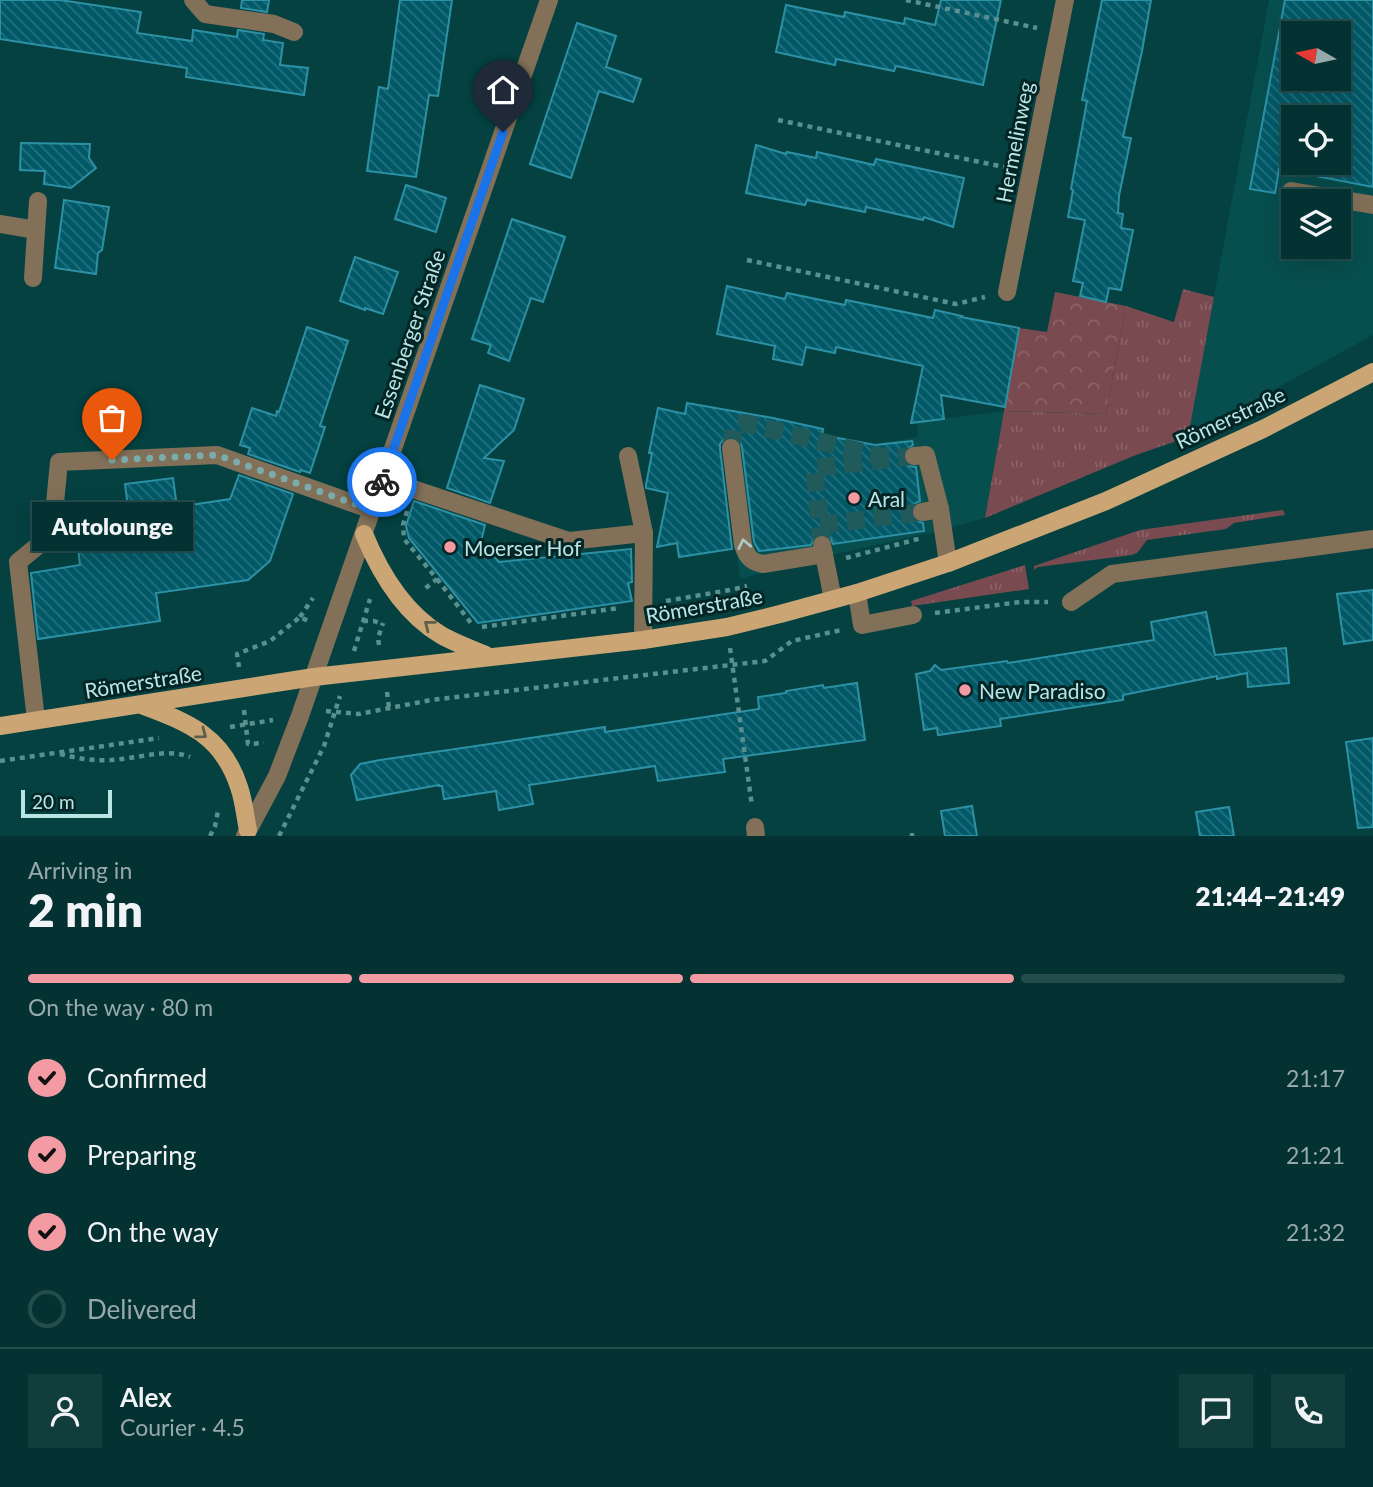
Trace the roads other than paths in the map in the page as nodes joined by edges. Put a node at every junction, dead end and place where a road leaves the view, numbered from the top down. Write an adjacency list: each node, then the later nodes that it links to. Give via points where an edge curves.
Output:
1 (193, 0): 4 (street, via 205,14 274,24)
2 (549, 0): 16 (street, Essenberger Straße)
3 (1065, 0): 11 (street, Hermelinweg)
4 (294, 32)
5 (38, 201): 9 (street)
6 (1351, 201): 7 (street)
7 (1373, 205)
8 (0, 224): 9 (street)
9 (36, 230): 10 (street)
10 (33, 278)
11 (1007, 292)
12 (1373, 372): 21 (main road, Römerstraße, via 1106,501)
13 (731, 448): 23 (street, one-way to 13, via 824,554 763,564 746,555)
14 (628, 456): 18 (street)
15 (914, 456): 21 (street, via 926,455 931,511 943,532)
16 (383, 479): 17 (street, Essenberger Straße); 18 (street, via 569,541)
17 (372, 510): 19 (street, Essenberger Straße); 30 (street, via 217,455 59,463 52,534 18,562)
18 (644, 533): 26 (street)
19 (364, 534): 27 (main road, one-way to 19, via 423,622 389,583); 28 (street, Essenberger Straße)
20 (1373, 538): 24 (street, via 1112,574)
21 (948, 563): 22 (main road, Römerstraße)
22 (857, 593): 23 (main road, Römerstraße); 25 (street, via 862,625)
23 (833, 599): 26 (main road, Römerstraße, via 727,627)
24 (1071, 602)
25 (913, 615)
26 (643, 640): 27 (main road, Römerstraße)
27 (489, 656): 28 (main road, Römerstraße)
28 (314, 677): 29 (main road, Römerstraße); 32 (street, Essenberger Straße, via 277,776)
29 (141, 705): 30 (main road, Römerstraße); 32 (main road, one-way to 32, via 194,727 214,742 228,759 240,788)
30 (36, 720): 31 (main road, Römerstraße)
31 (0, 726)
32 (247, 833)

